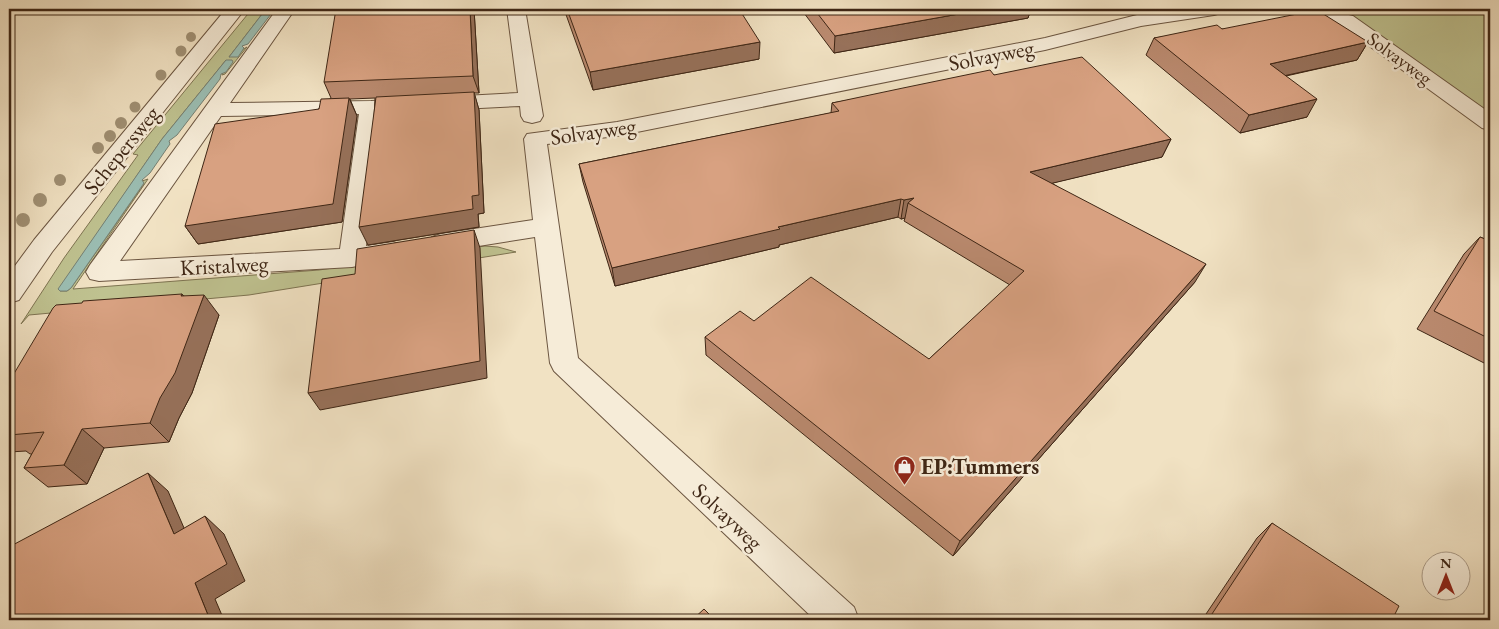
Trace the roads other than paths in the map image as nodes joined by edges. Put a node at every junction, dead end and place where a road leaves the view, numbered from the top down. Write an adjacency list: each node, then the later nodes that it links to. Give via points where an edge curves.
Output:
1 (236, 9): 14 (street, Schepersweg, via 43,246)
2 (286, 9): 9 (street, Kristalweg)
3 (516, 9): 7 (street)
4 (1214, 9): 6 (street, Solvayweg)
5 (1303, 9): 10 (street, Solvayweg, via 1346,20)
6 (1134, 14): 11 (street, Solvayweg, via 1045,44 617,129)
7 (530, 99): 8 (street); 11 (street)
8 (371, 107): 9 (street); 13 (street)
9 (214, 110): 13 (street, Kristalweg, via 99,272)
10 (1490, 123)
11 (535, 139): 12 (street, Solvayweg)
12 (545, 227): 13 (street, Kristalweg); 15 (street, Solvayweg, via 564,363)
13 (352, 258)
14 (9, 293)
15 (841, 620)

